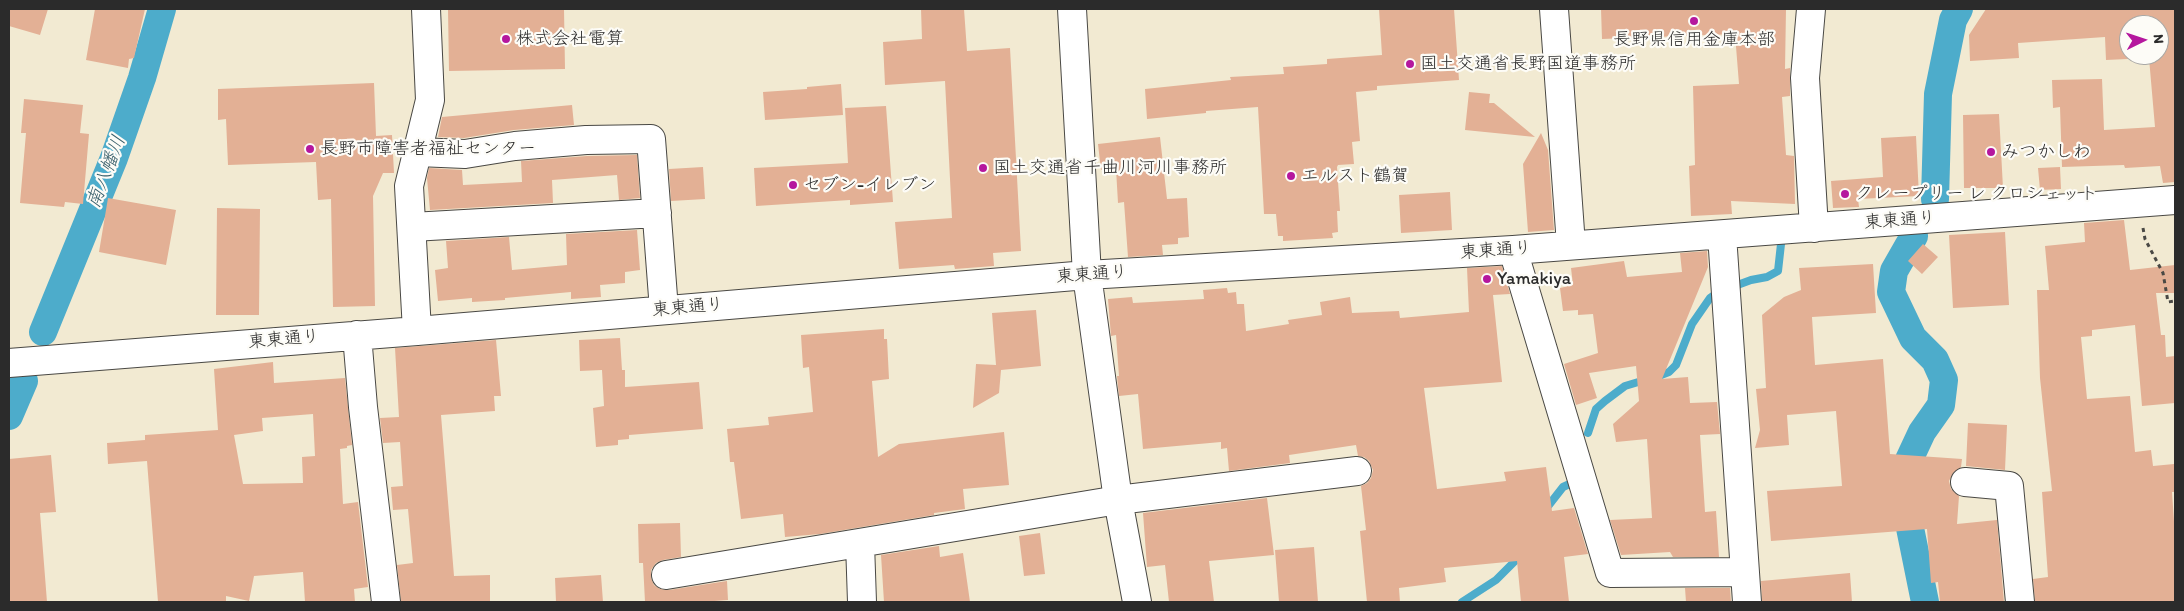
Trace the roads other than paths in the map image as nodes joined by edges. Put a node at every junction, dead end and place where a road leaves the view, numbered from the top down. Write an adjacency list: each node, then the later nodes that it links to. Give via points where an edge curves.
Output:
1 (426, 9): 5 (street, via 430,100)
2 (1072, 9): 13 (street)
3 (1554, 9): 11 (street)
4 (1811, 9): 9 (street, via 1805,78)
5 (418, 152): 7 (street, via 466,154 586,140 651,139); 8 (street, via 409,186)
6 (2175, 200): 9 (street, 東東通り)
7 (657, 213): 8 (street); 14 (street)
8 (412, 227): 15 (street)
9 (1814, 228): 10 (street, 東東通り)
10 (1722, 235): 11 (street, 東東通り); 22 (street)
11 (1571, 245): 12 (street, 東東通り)
12 (1513, 250): 13 (street, 東東通り); 22 (street, via 1610,573)
13 (1087, 275): 14 (street, 東東通り); 20 (street)
14 (664, 310): 15 (street, 東東通り)
15 (417, 332): 16 (street, 東東通り)
16 (357, 335): 17 (street, 東東通り); 24 (street)
17 (9, 363)
18 (1357, 471): 20 (street)
19 (1965, 482): 28 (street, via 2009,486)
20 (1118, 500): 21 (street); 26 (street)
21 (860, 542): 23 (street); 25 (street)
22 (1745, 572): 27 (street)
23 (666, 575)
24 (386, 602)
25 (862, 602)
26 (1136, 602)
27 (1747, 602)
28 (2020, 602)

